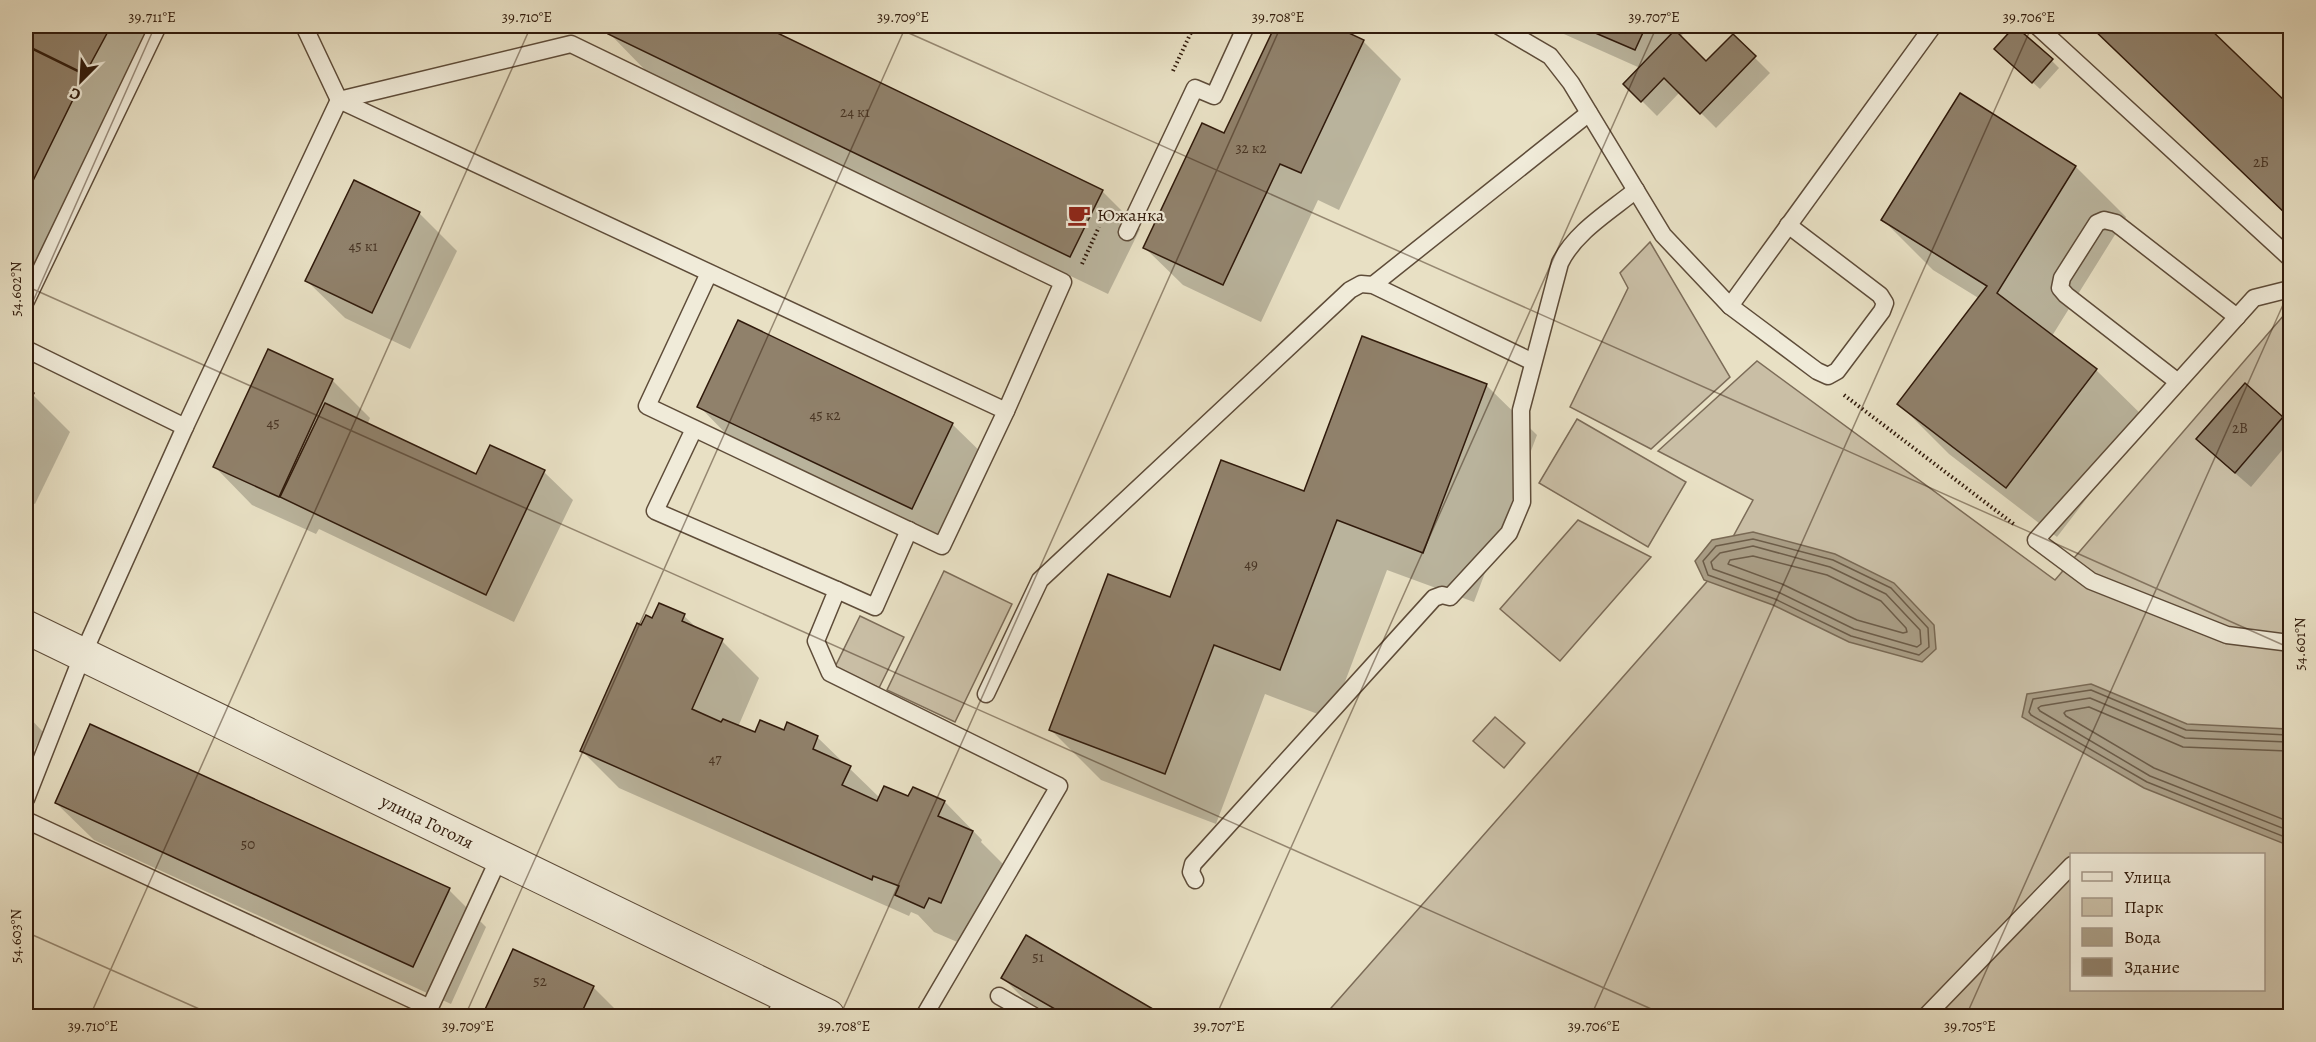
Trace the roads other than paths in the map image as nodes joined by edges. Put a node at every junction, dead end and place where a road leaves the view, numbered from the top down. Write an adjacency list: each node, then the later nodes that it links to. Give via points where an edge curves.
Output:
1 (158, 26): 16 (lane)
2 (304, 26): 7 (lane)
3 (1246, 26): 11 (lane, via 1214,96 1195,87)
4 (1499, 26): 8 (lane, via 1551,56)
5 (1933, 26): 10 (lane)
6 (2037, 26): 12 (lane)
7 (339, 100): 13 (lane); 22 (lane, via 571,44 1064,282); 23 (lane)
8 (1589, 113): 9 (lane); 14 (lane)
9 (1636, 190): 17 (lane, via 1663,235); 20 (lane, via 1567,248)
10 (1788, 225): 17 (lane); 17 (lane, via 1880,295 1886,303 1882,311 1837,371 1828,376)
11 (1127, 232)
12 (2290, 258)
13 (710, 273): 22 (lane); 24 (lane, via 647,406)
14 (1373, 285): 20 (lane); 30 (lane, via 1360,284 1350,290 1040,580)
15 (2290, 289): 18 (lane, via 2254,298)
16 (26, 301)
17 (1730, 306)
18 (2237, 317): 21 (lane); 21 (lane, via 2116,223 2097,223 2062,278 2060,288)
19 (26, 349): 23 (lane)
20 (1533, 362): 35 (lane, via 1521,410 1521,502 1509,533 1450,597 1434,598 1201,855 1191,872)
21 (2178, 382): 28 (lane, via 2036,540 2091,581 2227,635)
22 (1006, 411): 25 (lane, via 942,546)
23 (185, 427): 29 (lane)
24 (694, 429): 25 (lane); 26 (lane, via 655,511)
25 (909, 530): 26 (lane, via 875,607)
26 (837, 590): 40 (lane, via 816,641 830,673 1059,786)
27 (26, 627): 29 (street, улица Гоголя)
28 (2290, 643)
29 (83, 654): 31 (lane); 33 (street, улица Гоголя)
30 (986, 694)
31 (26, 799)
32 (26, 820): 38 (lane)
33 (500, 856): 37 (street, улица Гоголя); 38 (lane)
34 (2070, 867): 42 (lane)
35 (1195, 880)
36 (999, 996): 41 (lane)
37 (780, 1006): 39 (street, улица Гоголя)
38 (428, 1012)
39 (828, 1017)
40 (924, 1017)
41 (1034, 1017)
42 (1926, 1017)

